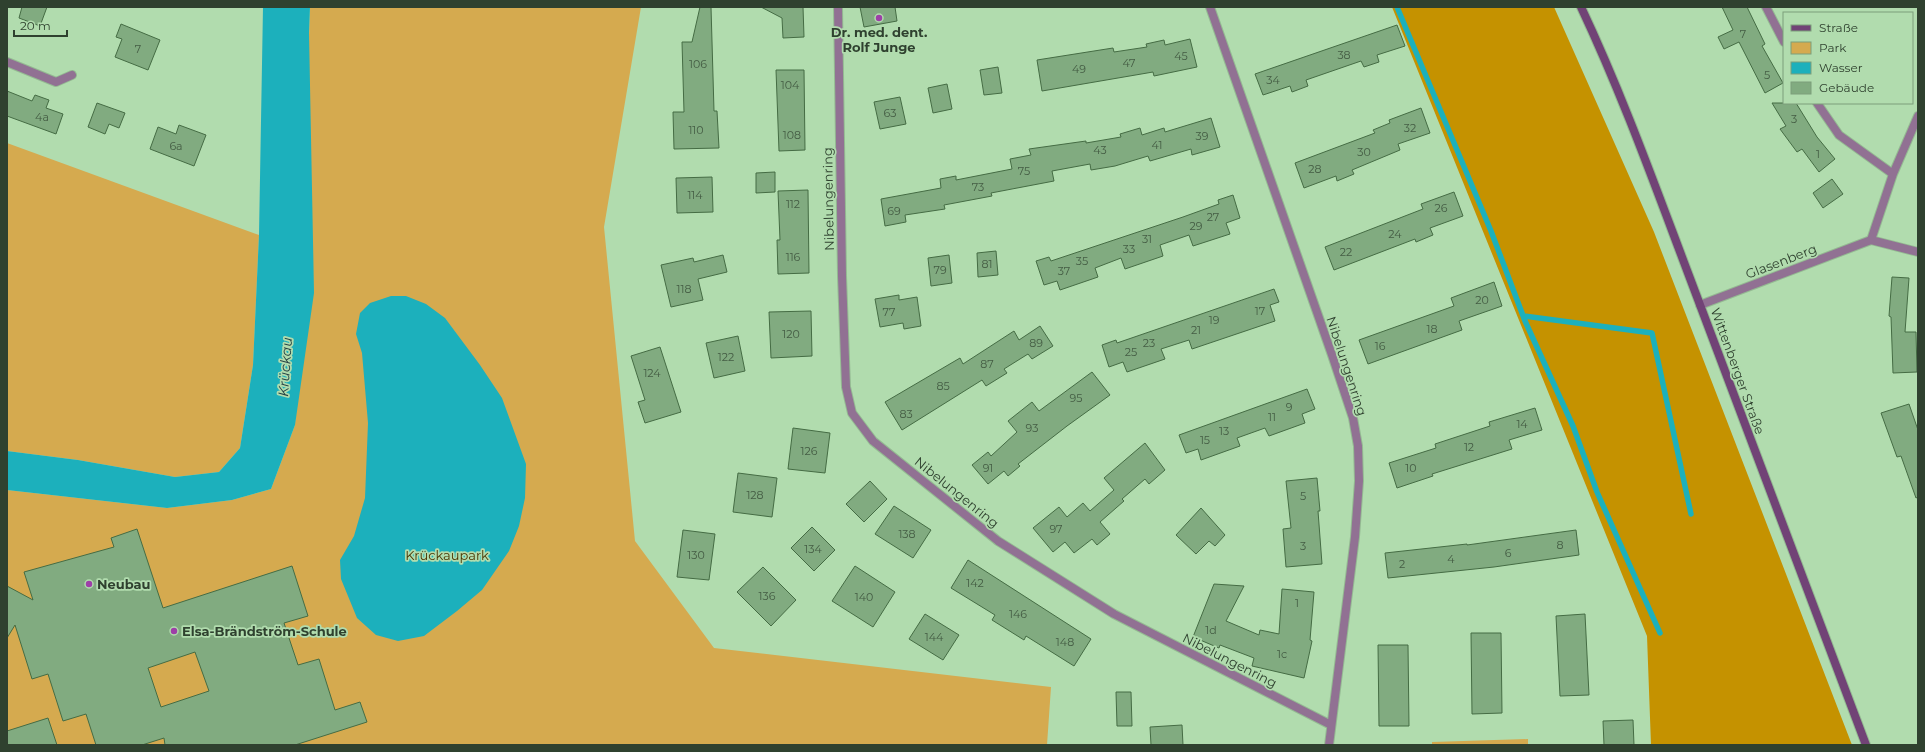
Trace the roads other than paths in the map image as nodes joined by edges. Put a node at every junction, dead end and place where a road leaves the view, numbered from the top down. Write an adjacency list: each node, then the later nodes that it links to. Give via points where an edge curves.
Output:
1 (838, 7): 14 (street, Nibelungenring, via 843,316 846,388 852,413 873,440 998,541 1114,614)
2 (1210, 7): 14 (street, Nibelungenring, via 1332,355 1353,418 1358,446 1359,481 1355,537)
3 (1581, 7): 13 (main road, Wittenberger Straße, via 1610,68)
4 (1766, 7): 5 (street)
5 (1783, 40)
6 (7, 62): 7 (street, via 56,82)
7 (72, 75)
8 (1818, 104): 10 (street, via 1839,135)
9 (1918, 116): 10 (street)
10 (1893, 174): 11 (street)
11 (1871, 240): 12 (street); 13 (street, Glasenberg)
12 (1918, 252)
13 (1700, 305): 16 (main road, Wittenberger Straße)
14 (1331, 725): 15 (street)
15 (1329, 745)
16 (1866, 745)

